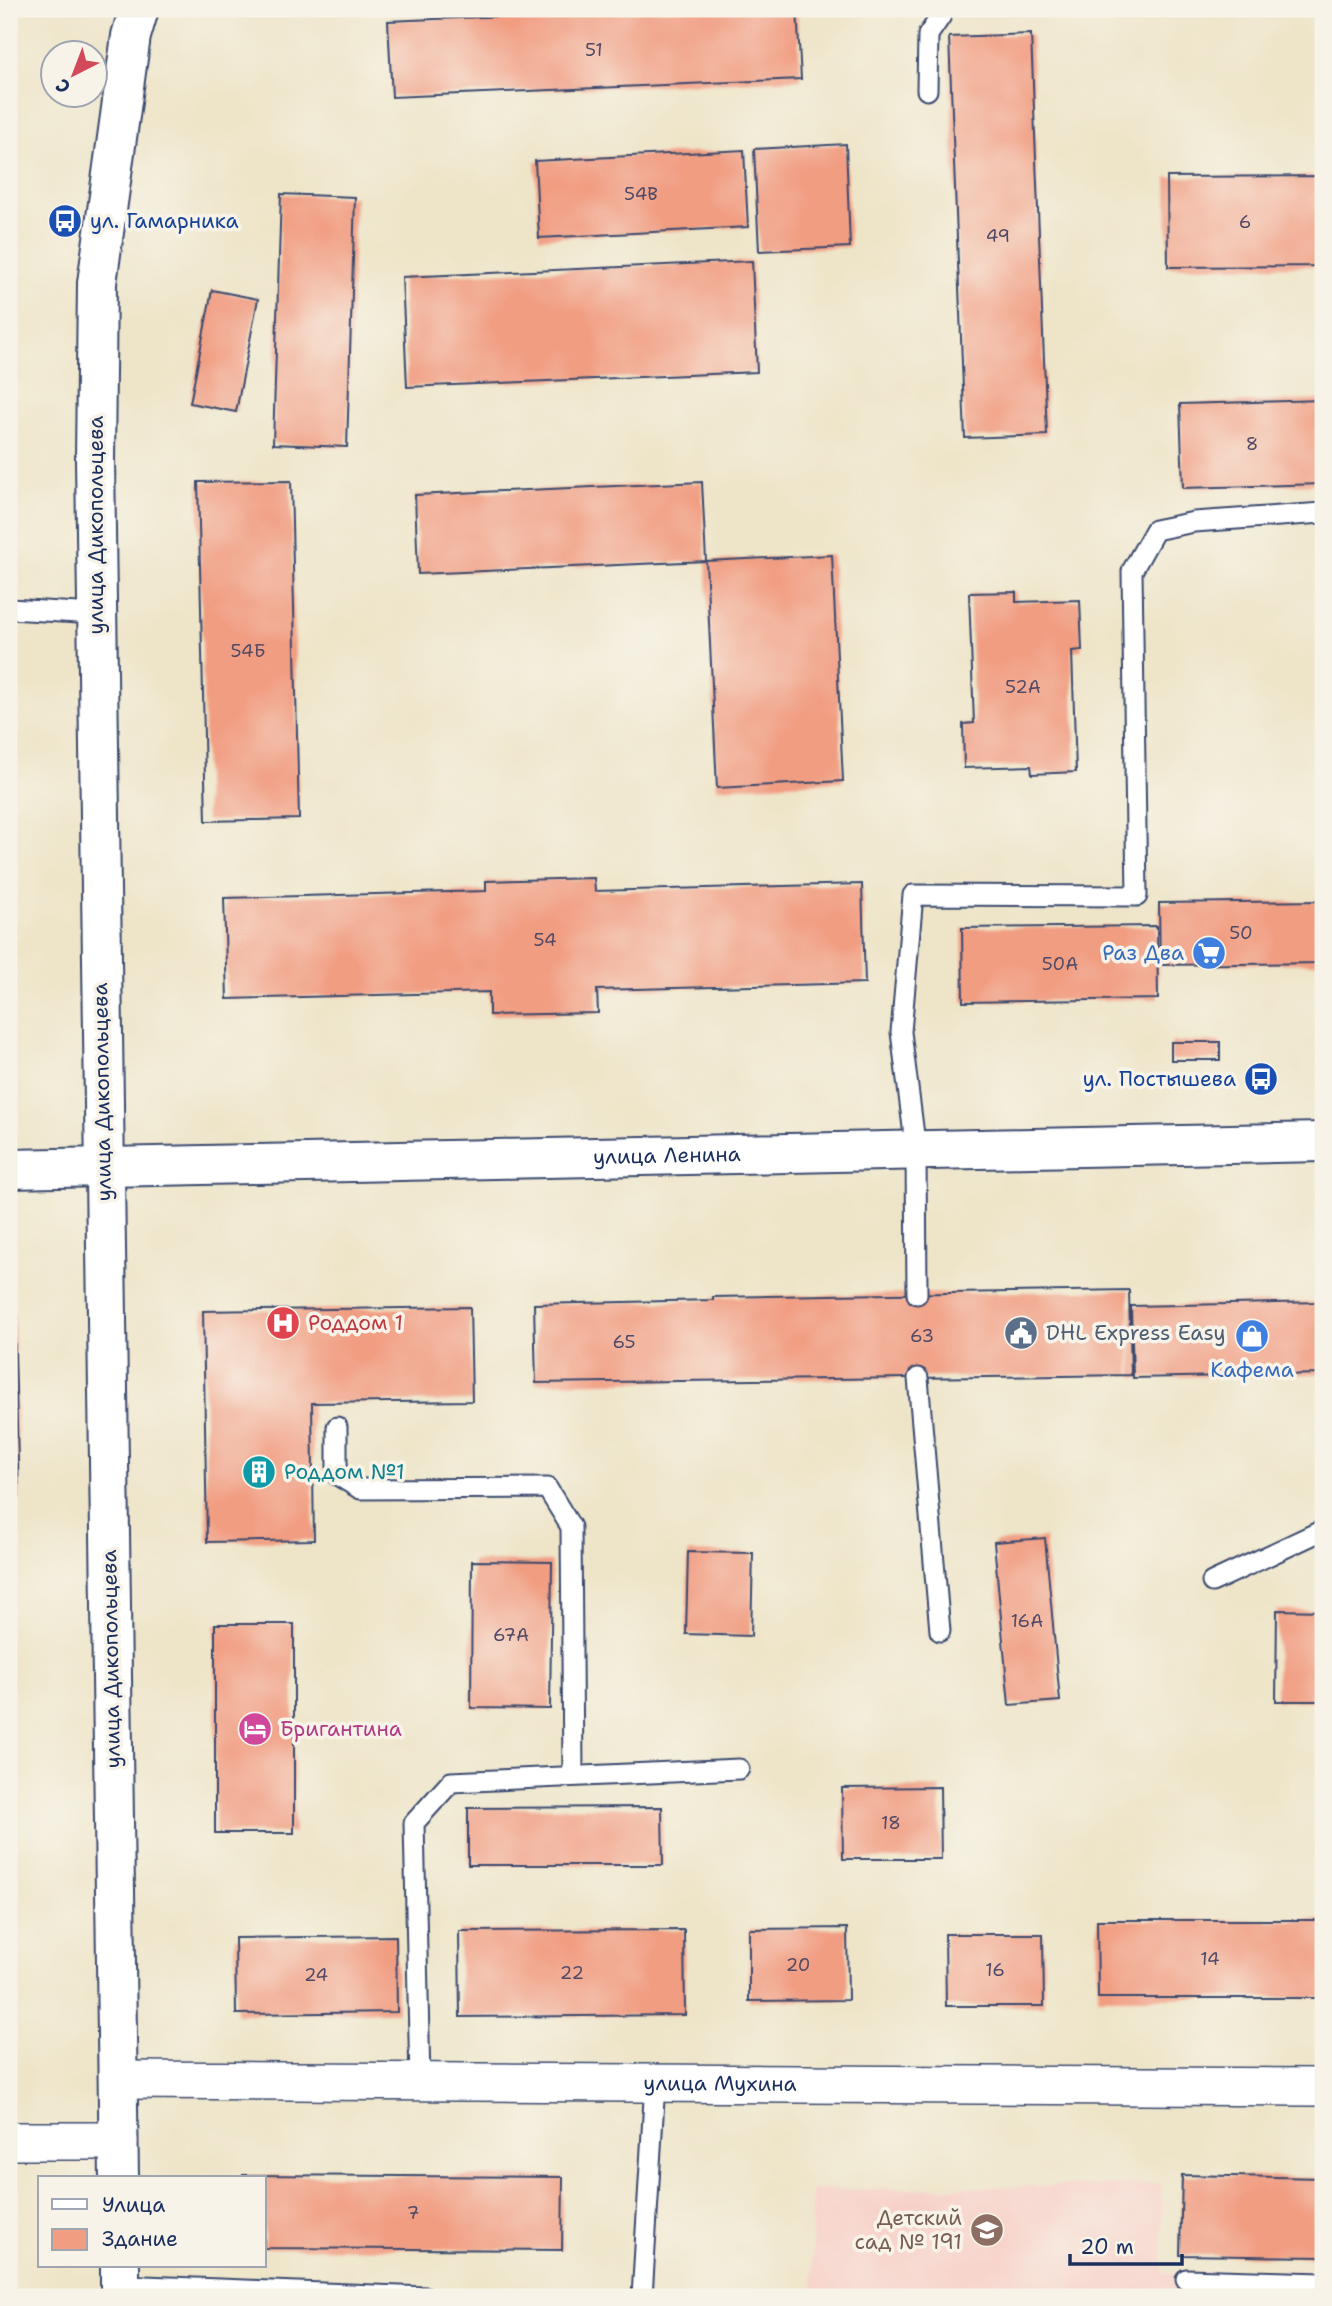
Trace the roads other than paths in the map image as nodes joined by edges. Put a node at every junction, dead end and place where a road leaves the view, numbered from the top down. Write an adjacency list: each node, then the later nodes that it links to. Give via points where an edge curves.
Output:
1 (139, 9): 6 (main road, улица Дикопольцева, via 131,36 97,283)
2 (941, 9): 3 (lane, via 928,35)
3 (927, 90)
4 (1323, 513): 8 (lane, via 1194,522 1155,530 1132,571 1137,896 913,895 901,1032)
5 (9, 608): 6 (lane)
6 (96, 614): 9 (main road, улица Дикопольцева)
7 (1323, 1142): 8 (main road, улица Ленина)
8 (916, 1151): 9 (main road, улица Ленина); 11 (lane)
9 (102, 1168): 10 (main road, улица Ленина); 19 (main road, улица Дикопольцева)
10 (9, 1170)
11 (917, 1294)
12 (918, 1378): 16 (lane)
13 (337, 1427): 18 (lane, via 337,1475 360,1489 547,1488 571,1527)
14 (1323, 1530): 15 (lane)
15 (1212, 1582)
16 (940, 1631)
17 (739, 1769): 18 (lane)
18 (573, 1776): 20 (lane, via 451,1782 414,1823)
19 (118, 2080): 20 (street, улица Мухина); 24 (main road, улица Дикопольцева)
20 (420, 2081): 21 (street, улица Мухина)
21 (655, 2083): 22 (street, улица Мухина); 29 (lane)
22 (1323, 2088)
23 (9, 2141): 24 (street)
24 (119, 2160)
25 (1186, 2279): 27 (lane)
26 (120, 2283): 28 (lane)
27 (1323, 2283)
28 (426, 2297)
29 (642, 2297)

